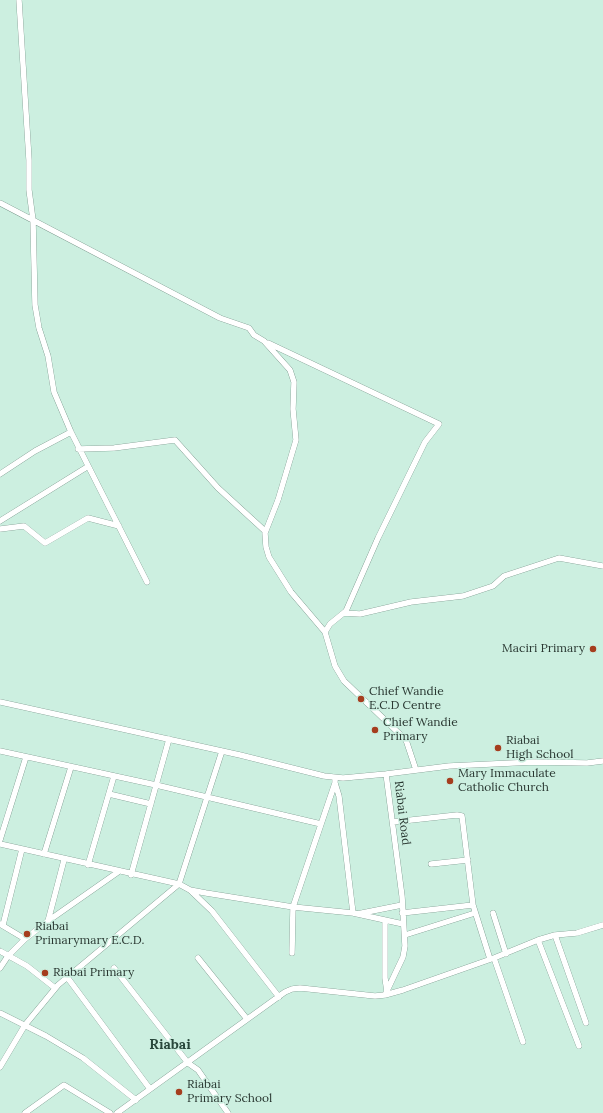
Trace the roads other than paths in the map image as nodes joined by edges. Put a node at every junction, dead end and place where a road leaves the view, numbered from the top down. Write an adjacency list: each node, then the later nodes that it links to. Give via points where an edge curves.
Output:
1 (19, 0): 3 (street, via 29,160 28,190)
2 (0, 203): 3 (street)
3 (33, 220): 4 (street, via 220,318 249,328 254,335); 5 (street, via 35,305 39,328 48,356 54,392)
4 (264, 341): 12 (street, via 292,375 296,435 278,500); 15 (street, via 439,424 425,442)
5 (70, 432): 6 (street); 8 (street, via 35,450)
6 (78, 449): 7 (street); 12 (street, via 114,448 176,440 218,488)
7 (87, 467): 9 (street); 10 (street)
8 (0, 474)
9 (0, 521)
10 (118, 526): 11 (street, via 88,518 46,543 24,526); 14 (street)
11 (0, 529)
12 (266, 531): 16 (street, via 264,540 269,556 291,592)
13 (603, 566): 15 (street, via 558,558 504,576 493,586 463,596 411,602 360,614)
14 (147, 582)
15 (344, 613): 16 (street, via 330,624)
16 (325, 632): 24 (street, via 335,666 344,681 406,740)
17 (0, 702): 18 (street)
18 (170, 739): 19 (street); 28 (street)
19 (222, 751): 27 (street); 30 (street)
20 (0, 752): 21 (street)
21 (26, 757): 23 (street); 34 (street)
22 (603, 761): 24 (street, Riabai Road, via 534,762)
23 (71, 767): 26 (street); 37 (street)
24 (416, 770): 25 (street, Riabai Road)
25 (386, 774): 27 (street); 32 (street, Riabai Road)
26 (114, 776): 28 (street); 29 (street)
27 (335, 780): 33 (street); 52 (street)
28 (156, 785): 30 (street); 31 (street)
29 (109, 794): 31 (street); 41 (street)
30 (207, 796): 33 (street); 44 (street)
31 (151, 804): 43 (street)
32 (393, 822): 39 (street, via 460,815 463,819); 46 (street, Riabai Road)
33 (320, 824): 48 (street)
34 (0, 840)
35 (0, 844): 36 (street)
36 (22, 849): 37 (street); 55 (street)
37 (44, 854): 38 (street)
38 (64, 860): 41 (street); 54 (street)
39 (468, 860): 40 (street); 47 (street)
40 (431, 864)
41 (88, 865): 42 (street)
42 (118, 872): 43 (street); 54 (street)
43 (131, 875): 44 (street)
44 (179, 884): 45 (street); 70 (street)
45 (190, 890): 48 (street); 73 (street, via 212,911)
46 (402, 905): 49 (street, Riabai Road); 52 (street)
47 (473, 905): 49 (street); 50 (street)
48 (293, 907): 52 (street); 63 (street)
49 (402, 913): 56 (street, Riabai Road)
50 (475, 913): 58 (street); 67 (street)
51 (493, 913): 64 (street)
52 (355, 914): 53 (street)
53 (385, 920): 56 (street); 72 (street)
54 (48, 921): 60 (street)
55 (2, 924): 60 (street)
56 (403, 924): 58 (street, Riabai Road)
57 (603, 926): 59 (street, via 577,934)
58 (405, 935): 72 (street, Riabai Road, via 403,958)
59 (555, 935): 61 (street); 76 (street)
60 (25, 939): 65 (street)
61 (538, 940): 64 (street); 79 (street)
62 (0, 951): 65 (street)
63 (292, 952)
64 (506, 954): 67 (street)
65 (8, 956): 68 (street); 71 (street, via 27,966)
66 (198, 958): 75 (street)
67 (492, 959): 72 (street, via 403,990); 78 (street)
68 (0, 968)
69 (114, 968): 80 (street)
70 (67, 978): 71 (street); 82 (street)
71 (55, 988): 77 (street)
72 (386, 993): 73 (street, via 354,994 300,988 285,992)
73 (279, 997): 75 (street)
74 (0, 1013): 77 (street)
75 (247, 1019): 80 (street)
76 (586, 1023)
77 (25, 1025): 81 (street); 83 (street, via 83,1058)
78 (524, 1042)
79 (578, 1046)
80 (188, 1063): 82 (street); 87 (street, via 198,1070)
81 (0, 1068)
82 (150, 1089): 83 (street)
83 (136, 1100): 86 (street)
84 (25, 1113): 85 (street, via 64,1085)
85 (110, 1113)
86 (117, 1113)
87 (228, 1113)

